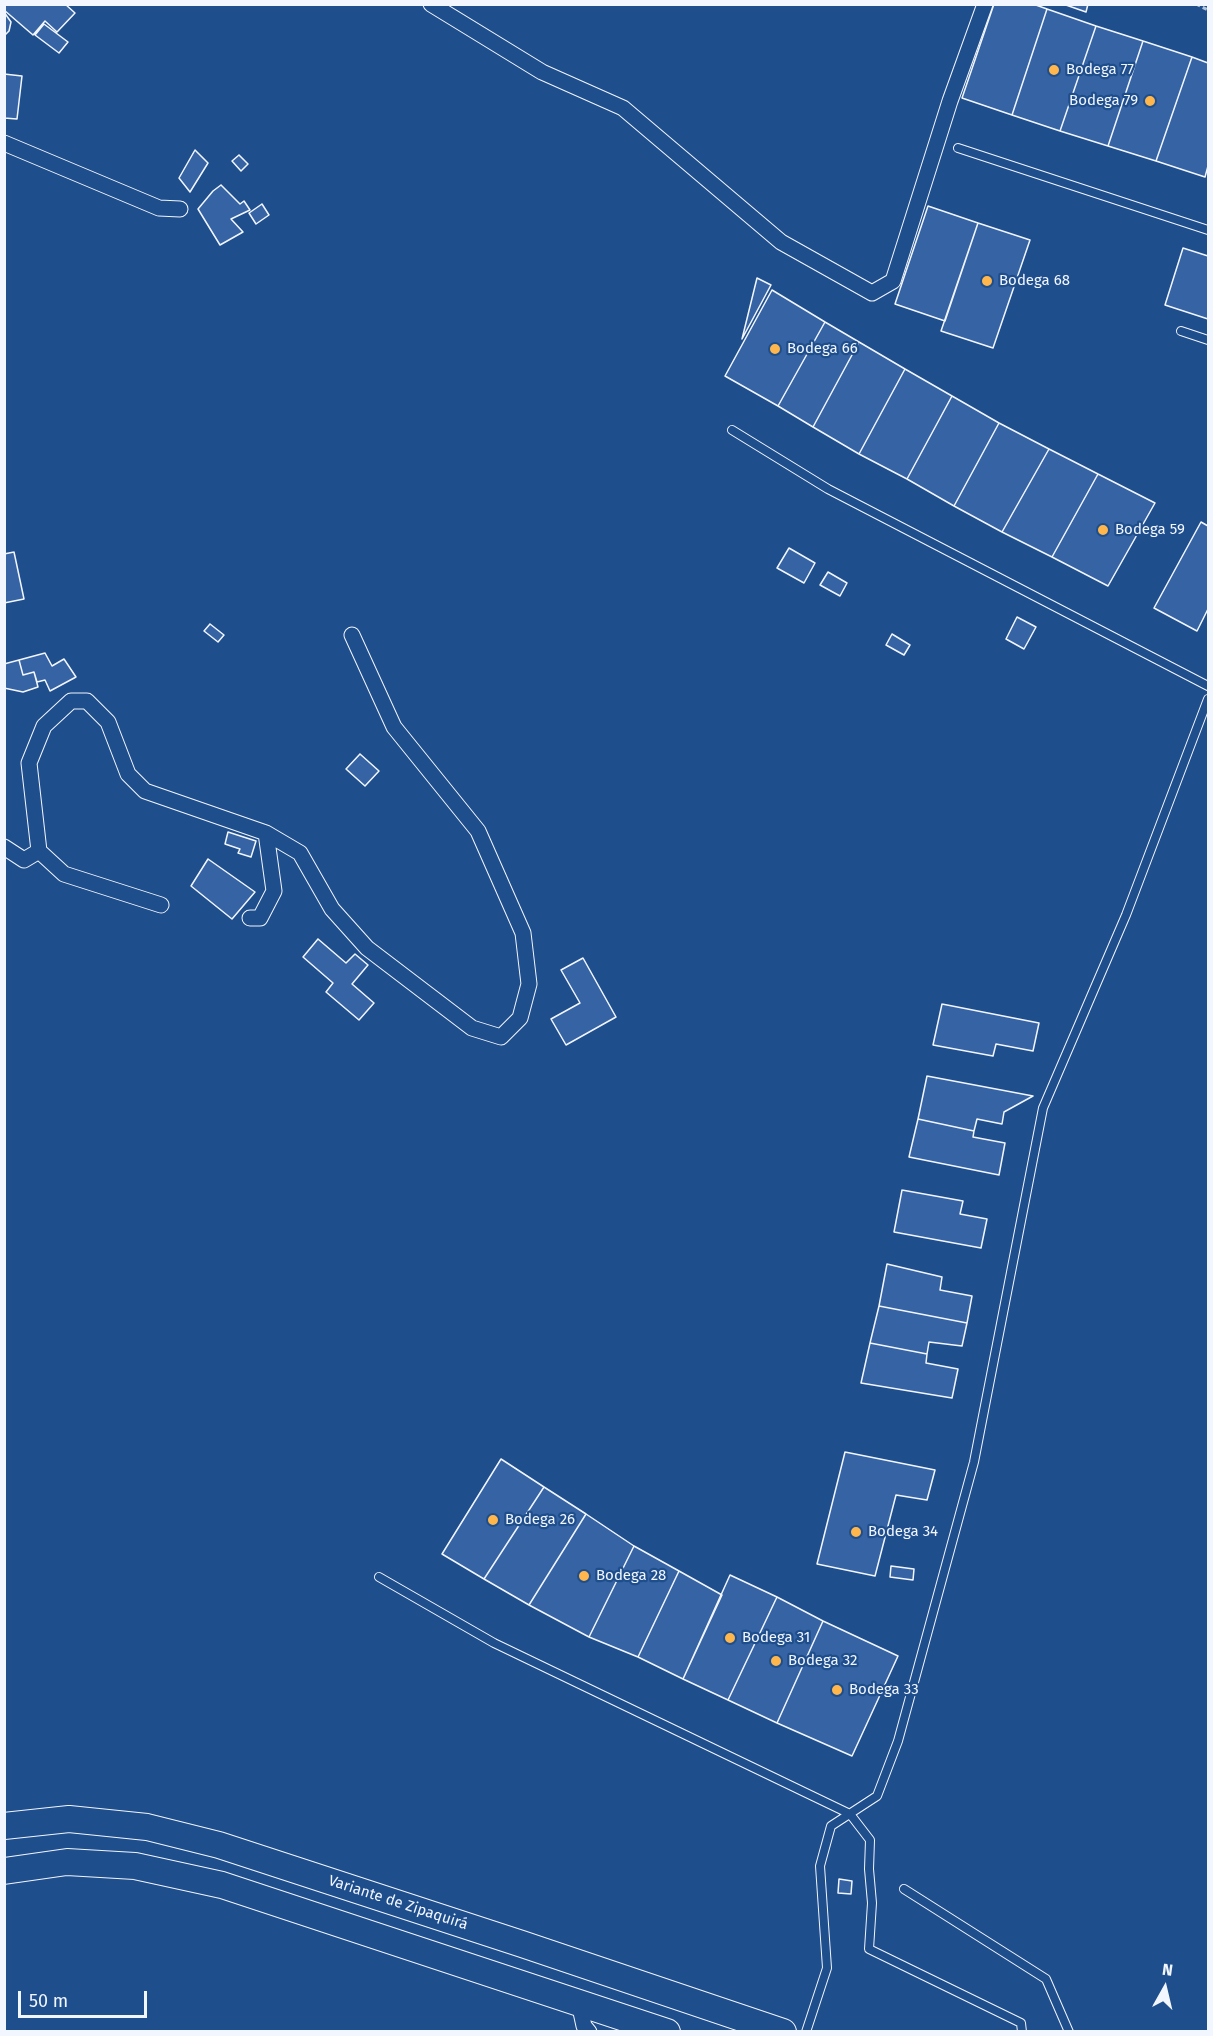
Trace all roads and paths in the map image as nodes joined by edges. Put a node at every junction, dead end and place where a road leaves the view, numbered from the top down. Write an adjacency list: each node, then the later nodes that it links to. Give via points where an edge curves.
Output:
1 (431, 4): 2 (street, via 542,72 623,108 781,242 872,293 893,281)
2 (985, 4)
3 (1196, 4): 4 (path)
4 (1209, 10)
5 (4, 143): 7 (street, via 159,208)
6 (958, 148): 8 (lane)
7 (180, 209)
8 (1209, 230)
9 (1181, 332): 10 (lane)
10 (1209, 340)
11 (732, 430): 13 (lane, via 828,489)
12 (352, 635): 15 (street, via 394,727 478,831 523,933 529,984 520,1018 501,1037 472,1028 368,948 332,909 300,853)
13 (1209, 686)
14 (1209, 699): 21 (lane, via 1126,915 1043,1108 974,1462 898,1741 877,1796)
15 (266, 832): 17 (street, via 145,791 128,774 108,722 87,701 71,701 44,726 29,763); 19 (street, via 274,891 260,918)
16 (4, 847): 17 (street, via 24,860)
17 (39, 851): 18 (street, via 64,874)
18 (161, 905)
19 (250, 918)
20 (379, 1577): 21 (lane, via 494,1643)
21 (850, 1814): 29 (lane, via 831,1826 820,1866 827,1968); 30 (lane, via 870,1840 869,1949 1022,2023)
22 (4, 1827): 28 (highway, Variante de Zipaquirá, via 69,1818 147,1827 219,1845)
23 (4, 1871): 25 (highway, via 67,1862 135,1866 222,1885)
24 (904, 1889): 31 (lane, via 1046,1979)
25 (579, 2003): 26 (street, via 584,2026); 27 (highway)
26 (589, 2031)
27 (667, 2031)
28 (783, 2031)
29 (806, 2031)
30 (1022, 2031)
31 (1069, 2031)

